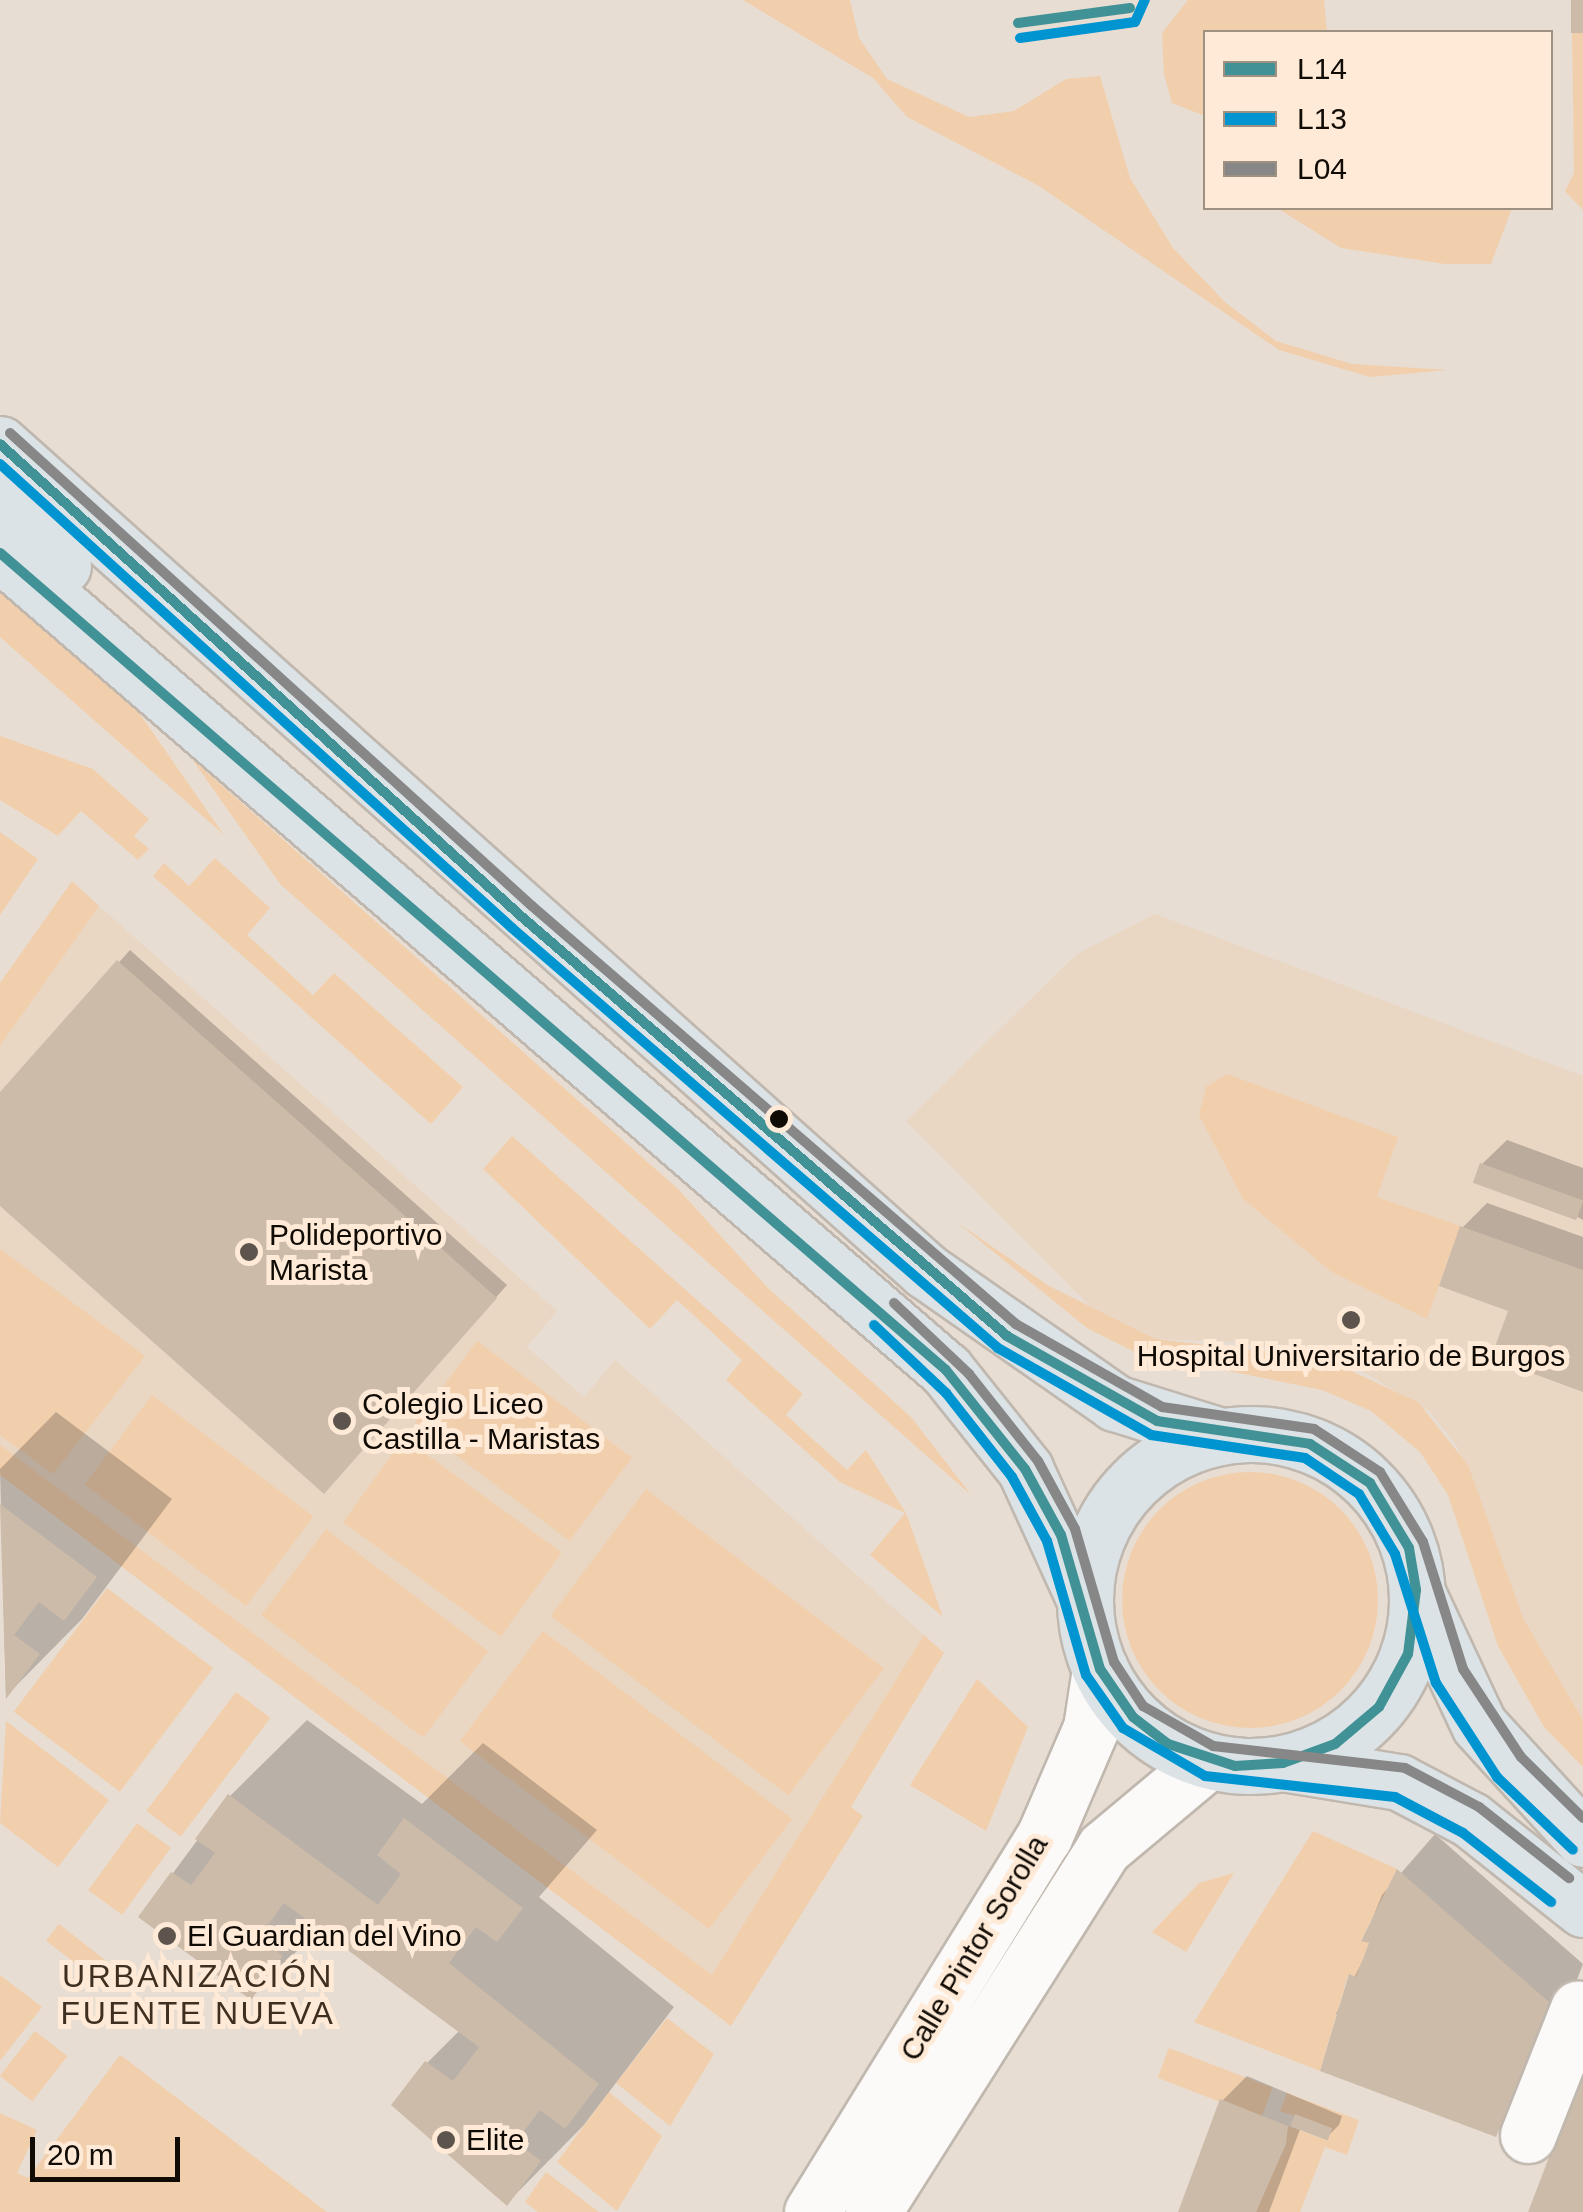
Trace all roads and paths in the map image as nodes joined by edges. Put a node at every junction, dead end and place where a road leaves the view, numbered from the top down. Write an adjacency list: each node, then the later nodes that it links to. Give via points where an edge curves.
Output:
1 (0, 444): 4 (main road)
2 (0, 503): 4 (main road); 5 (main road)
3 (0, 552): 5 (main road)
4 (522, 917): 6 (main road, via 1007,1336 1115,1403)
5 (495, 971): 8 (main road, via 946,1370 1025,1468)
6 (1221, 1436): 7 (main road, via 1276,1435 1342,1461 1392,1511); 8 (main road, via 1151,1466 1124,1491 1090,1557)
7 (1416, 1590): 11 (main road, via 1408,1654 1378,1707 1335,1744); 12 (main road, via 1480,1725)
8 (1085, 1600): 9 (main road)
9 (1100, 1669): 10 (main road, via 1133,1717); 16 (street, Calle Pintor Sorolla, via 1091,1728 1044,1836)
10 (1208, 1761): 11 (main road); 17 (street, Calle Pintor Sorolla, via 1104,1848)
11 (1283, 1763): 13 (main road, via 1399,1782 1470,1820)
12 (1583, 1839)
13 (1583, 1910)
14 (1578, 2009): 15 (street)
15 (1528, 2135)
16 (812, 2212)
17 (874, 2212)

